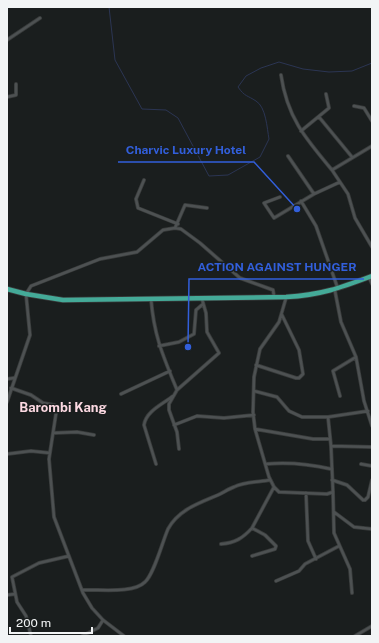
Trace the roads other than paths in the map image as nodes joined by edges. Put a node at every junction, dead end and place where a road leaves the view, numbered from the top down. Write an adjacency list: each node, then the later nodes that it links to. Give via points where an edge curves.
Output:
1 (40, 18): 2 (street)
2 (7, 40)
3 (281, 75): 10 (street, via 286,104)
4 (16, 84): 6 (street, via 16,95)
5 (326, 94): 8 (street, via 329,108)
6 (7, 97)
7 (354, 106): 9 (street, via 364,108)
8 (319, 117): 10 (street); 13 (street)
9 (372, 121)
10 (301, 131): 14 (street)
11 (372, 146): 13 (street)
12 (288, 156): 17 (street)
13 (352, 157): 14 (street)
14 (332, 170): 16 (street)
15 (144, 180): 21 (street, via 136,199 138,208)
16 (340, 182): 17 (street); 23 (street, via 348,194 355,218)
17 (314, 194): 19 (street)
18 (280, 197): 19 (street, via 264,203 274,218)
19 (301, 201): 27 (street, via 316,226)
20 (207, 208): 21 (street, via 185,205)
21 (178, 224): 22 (street)
22 (175, 228): 28 (street, via 164,230 137,252 100,259 36,283); 29 (street, via 181,229 200,243 236,275 273,290)
23 (372, 247)
24 (371, 277): 25 (street); 27 (highway)
25 (372, 284)
26 (7, 289): 28 (highway)
27 (336, 290): 30 (highway); 35 (street, via 341,322)
28 (26, 294): 31 (highway, via 63,300); 38 (street, via 30,335)
29 (274, 296): 30 (highway); 32 (highway)
30 (286, 297): 33 (street)
31 (151, 298): 32 (highway); 34 (street, via 153,325)
32 (203, 301): 34 (street, via 196,310 194,334 180,342); 41 (street, via 207,332 219,353)
33 (282, 315): 36 (street, via 263,342); 36 (street, via 299,350 303,374 296,378)
34 (159, 346): 37 (street)
35 (356, 357): 45 (street, via 333,371); 47 (street)
36 (256, 365): 42 (street)
37 (170, 371): 41 (street); 43 (street)
38 (14, 378): 39 (street); 40 (street)
39 (7, 379)
40 (11, 388): 46 (street); 53 (street, via 31,395 43,403 56,406)
41 (177, 390): 44 (street)
42 (254, 391): 48 (street); 49 (street, via 277,397 295,415)
43 (121, 394)
44 (174, 396): 50 (street, via 169,410); 61 (street, via 151,412 145,420 144,425)
45 (340, 396)
46 (7, 402)
47 (368, 411): 49 (street); 51 (street)
48 (254, 416): 50 (street, via 197,416); 52 (street)
49 (328, 417): 55 (street)
50 (174, 425): 58 (street)
51 (372, 426)
52 (255, 429): 55 (street, via 313,439); 62 (street)
53 (53, 433): 54 (street, via 77,432); 59 (street)
54 (94, 435)
55 (330, 439): 56 (street)
56 (331, 446): 57 (street); 65 (street)
57 (372, 447)
58 (179, 449)
59 (50, 453): 60 (street, via 31,451); 77 (street, via 54,517)
60 (7, 454)
61 (156, 464)
62 (266, 464): 65 (street, via 292,463); 66 (street)
63 (361, 464): 64 (street)
64 (372, 466)
65 (331, 470): 67 (street)
66 (270, 480): 69 (street); 81 (street, via 234,486 199,501 186,510 169,529 154,567 144,583 124,591)
67 (332, 480): 68 (street, via 347,485 365,500); 70 (street)
68 (372, 480)
69 (274, 488): 71 (street, via 279,492); 73 (street)
70 (333, 492): 71 (street); 72 (street)
71 (306, 493): 79 (street, via 308,541)
72 (333, 512): 74 (street, via 354,527); 76 (street, via 334,533)
73 (252, 528): 75 (street, via 239,540 231,544); 78 (street, via 265,535 276,546 275,549)
74 (372, 529)
75 (221, 544)
76 (339, 546): 79 (street); 82 (street, via 350,569)
77 (69, 556): 81 (street); 83 (street, via 39,563 14,575 12,580)
78 (252, 556)
79 (316, 559): 80 (street, via 305,564 299,571)
80 (276, 581)
81 (82, 590): 85 (street, via 92,608)
82 (352, 593)
83 (15, 594): 84 (street); 87 (street, via 26,616)
84 (7, 595)
85 (103, 620): 88 (street, via 98,628); 89 (street)
86 (372, 626): 90 (street)
87 (30, 636)
88 (82, 636)
89 (124, 636)
90 (355, 636)

